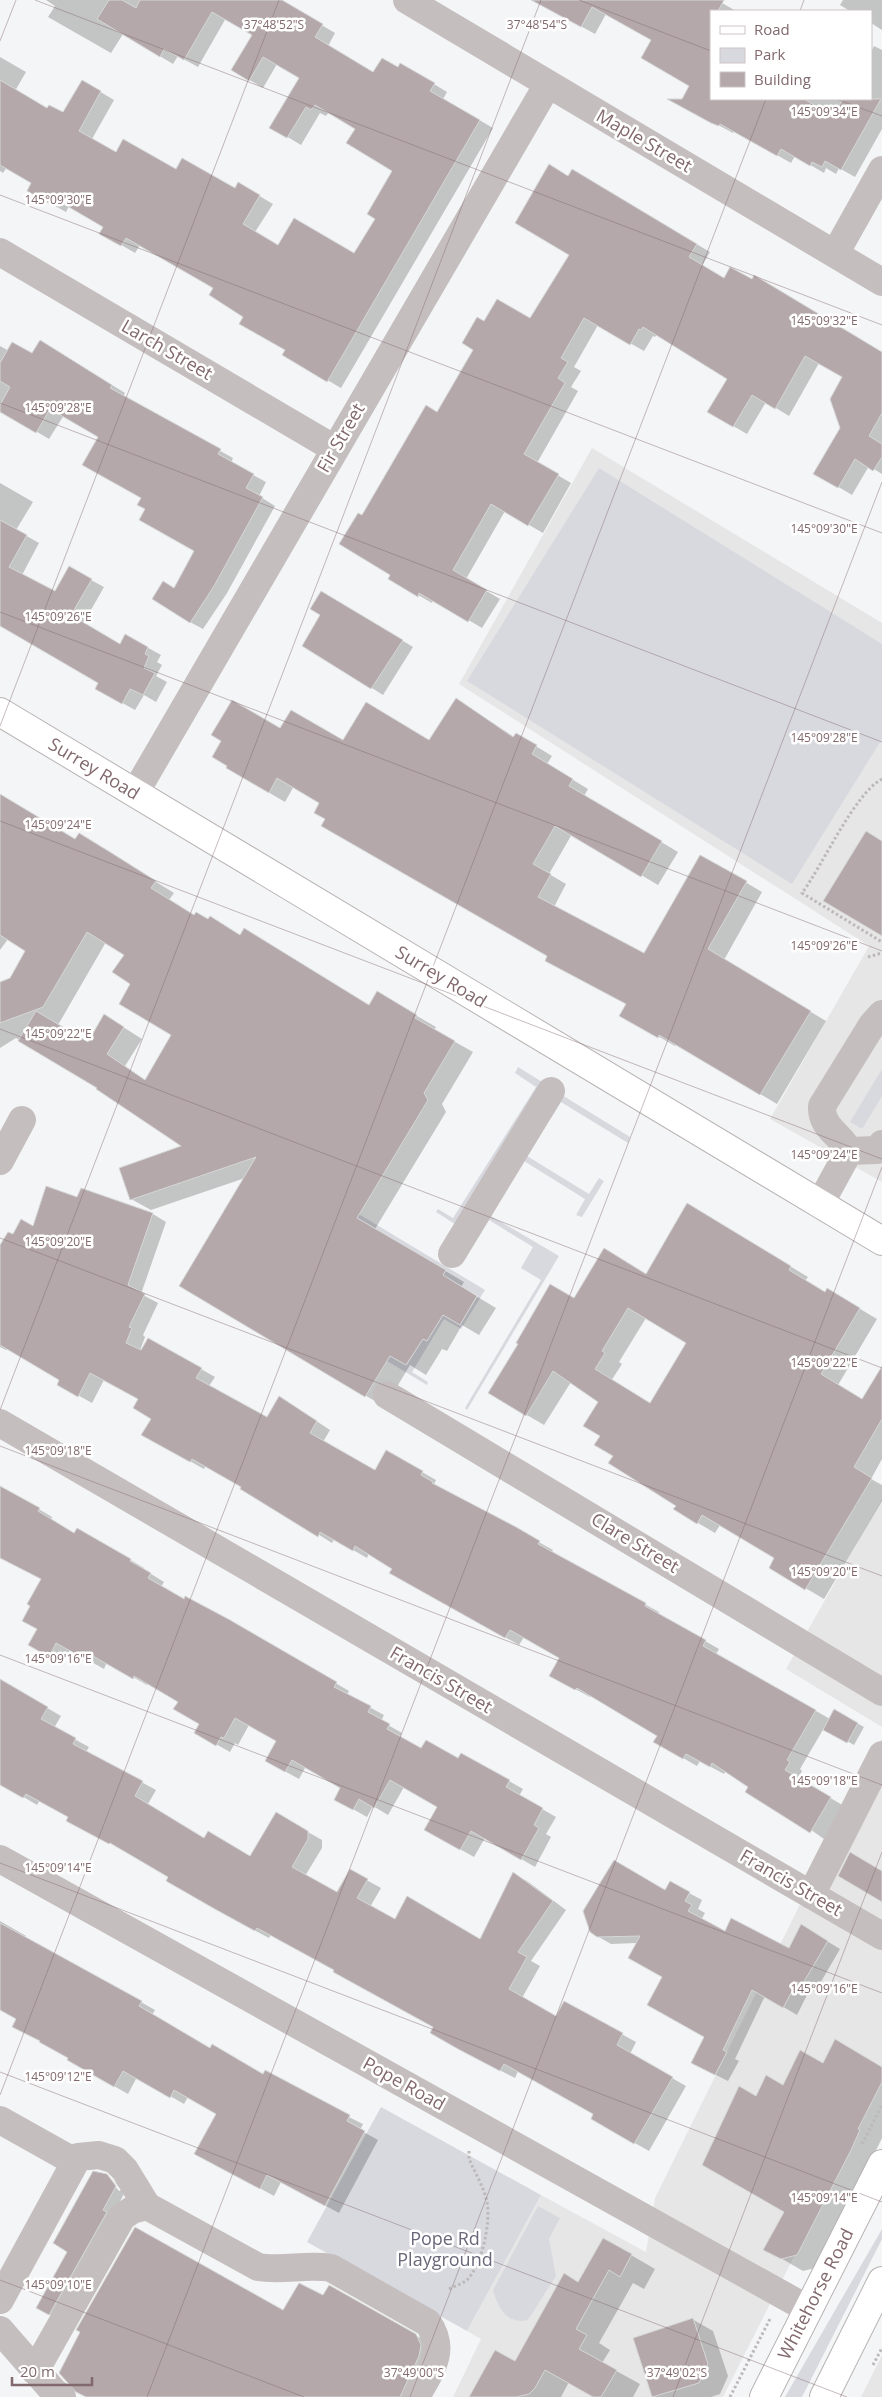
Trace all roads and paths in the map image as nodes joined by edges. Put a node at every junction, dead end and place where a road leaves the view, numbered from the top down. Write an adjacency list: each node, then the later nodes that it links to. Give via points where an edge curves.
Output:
1 (416, 2): 2 (street, Maple Street)
2 (548, 84): 5 (street, Maple Street); 7 (street, Fir Street)
3 (882, 170): 5 (street)
4 (0, 252): 7 (street, Larch Street)
5 (835, 254): 6 (street, Maple Street)
6 (882, 282)
7 (335, 448): 10 (street, Fir Street)
8 (0, 712): 10 (main road, Surrey Road)
9 (882, 779): 11 (path, via 874,783 861,799 802,893)
10 (135, 793): 20 (main road, Surrey Road)
11 (882, 942)
12 (882, 953): 13 (path)
13 (868, 957)
14 (882, 1014): 18 (street, via 822,1106 826,1126 845,1142)
15 (551, 1091): 22 (street)
16 (22, 1120): 19 (street)
17 (882, 1144): 18 (street, via 877,1150)
18 (849, 1151): 20 (street)
19 (0, 1161)
20 (820, 1204): 21 (main road, Surrey Road)
21 (882, 1241)
22 (452, 1254)
23 (387, 1395): 25 (street, Clare Street)
24 (0, 1423): 28 (street, Francis Street)
25 (882, 1692)
26 (882, 1755): 28 (street)
27 (0, 1859): 38 (street, Pope Road)
28 (811, 1895): 29 (street, Francis Street)
29 (882, 1936)
30 (0, 2120): 32 (street)
31 (469, 2150): 36 (path, via 469,2158 487,2200 484,2244 474,2270 466,2280)
32 (75, 2162): 34 (street, via 78,2157 99,2155 115,2160); 37 (street)
33 (882, 2164): 38 (main road, Whitehorse Road)
34 (147, 2206): 40 (street, via 132,2210 122,2218); 42 (street, via 258,2267 273,2270 315,2265 332,2268 428,2323 437,2347 435,2360)
35 (882, 2281): 44 (main road)
36 (449, 2289)
37 (0, 2300)
38 (808, 2309): 43 (main road, Whitehorse Road)
39 (0, 2330): 40 (street)
40 (35, 2371): 41 (street)
41 (62, 2397)
42 (416, 2397)
43 (764, 2397)
44 (824, 2397)

